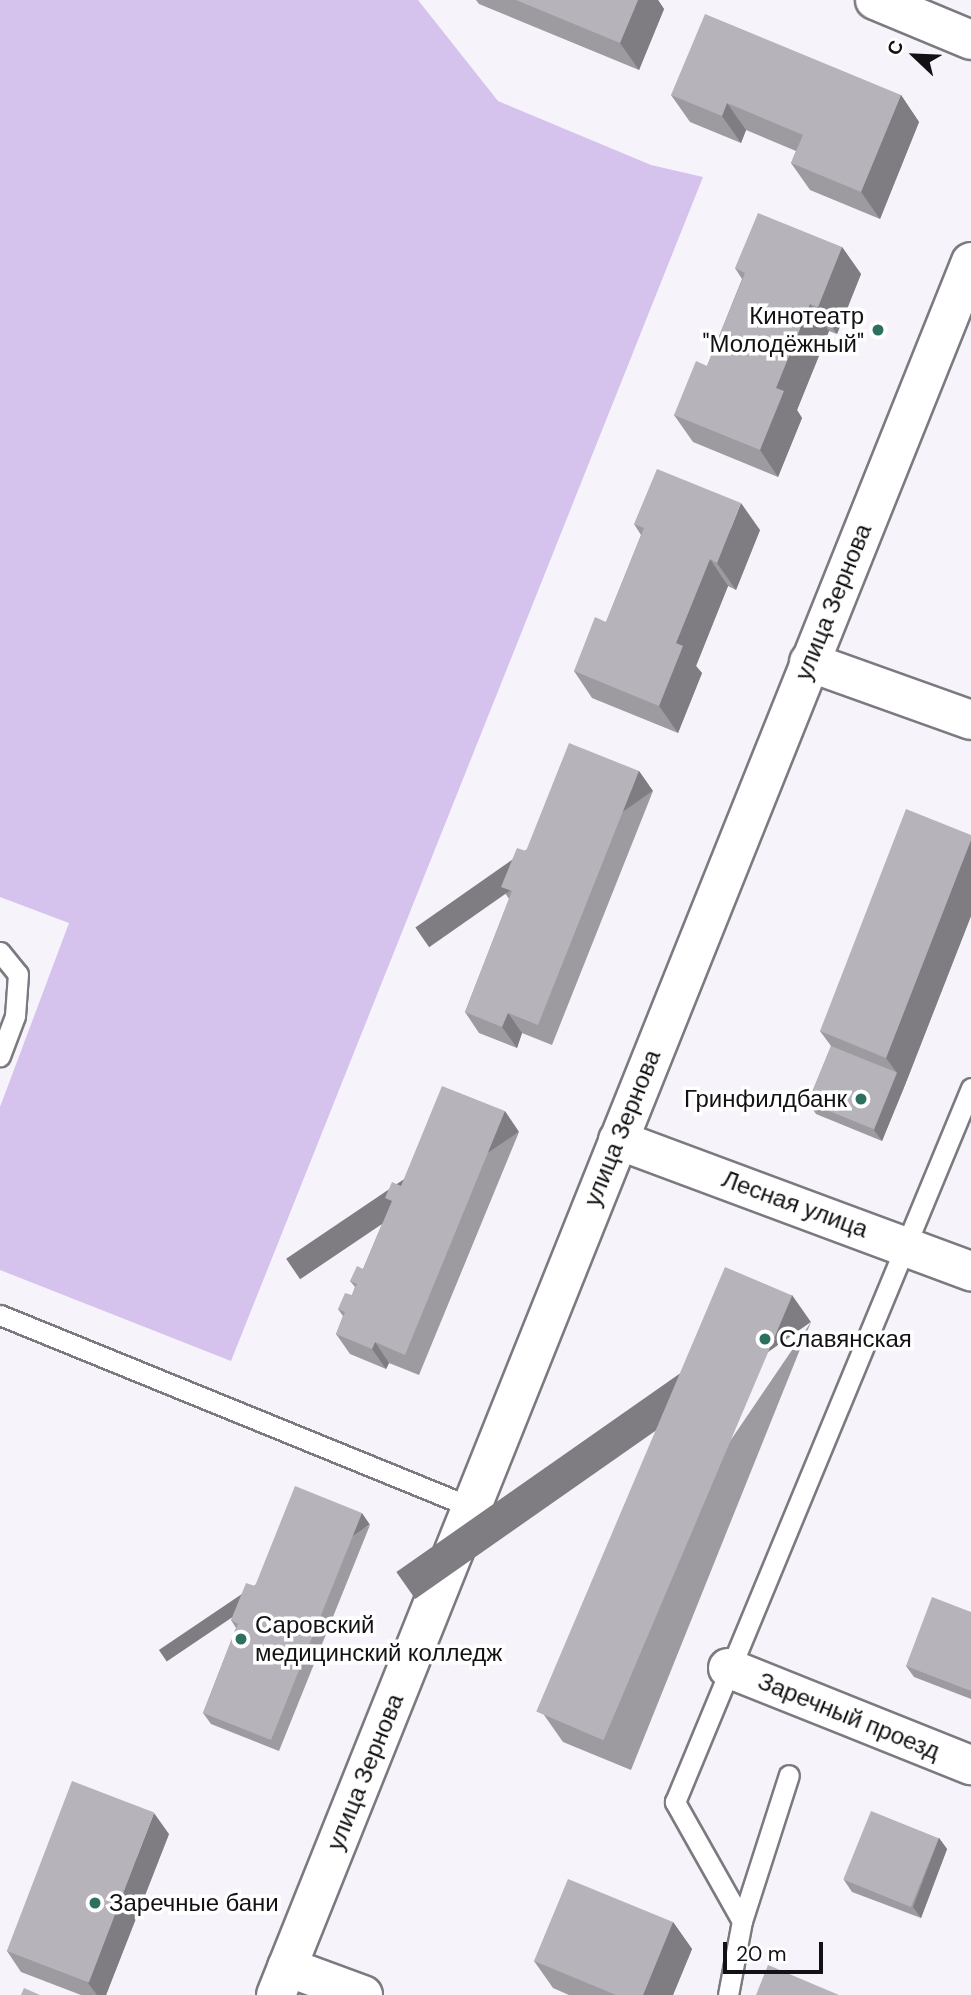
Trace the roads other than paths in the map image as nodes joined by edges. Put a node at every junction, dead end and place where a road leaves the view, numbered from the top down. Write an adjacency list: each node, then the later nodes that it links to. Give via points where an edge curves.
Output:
1 (875, 0): 2 (main road)
2 (971, 40)
3 (971, 262): 4 (main road, улица Зернова)
4 (808, 662): 5 (main road); 9 (main road, улица Зернова)
5 (971, 720)
6 (0, 952): 7 (lane, via 18,974 15,1016)
7 (0, 1056)
8 (971, 1088): 10 (lane)
9 (618, 1140): 10 (main road, Лесная улица); 13 (main road, улица Зернова)
10 (908, 1246): 11 (main road, Лесная улица); 14 (lane)
11 (971, 1271)
12 (0, 1315): 13 (lane)
13 (471, 1507): 18 (main road, улица Зернова)
14 (728, 1668): 15 (main road, Заречный проезд); 17 (lane, via 675,1802)
15 (971, 1765)
16 (789, 1775): 17 (lane)
17 (742, 1921): 20 (lane)
18 (281, 1981): 19 (main road)
19 (363, 1995)
20 (728, 1995)

